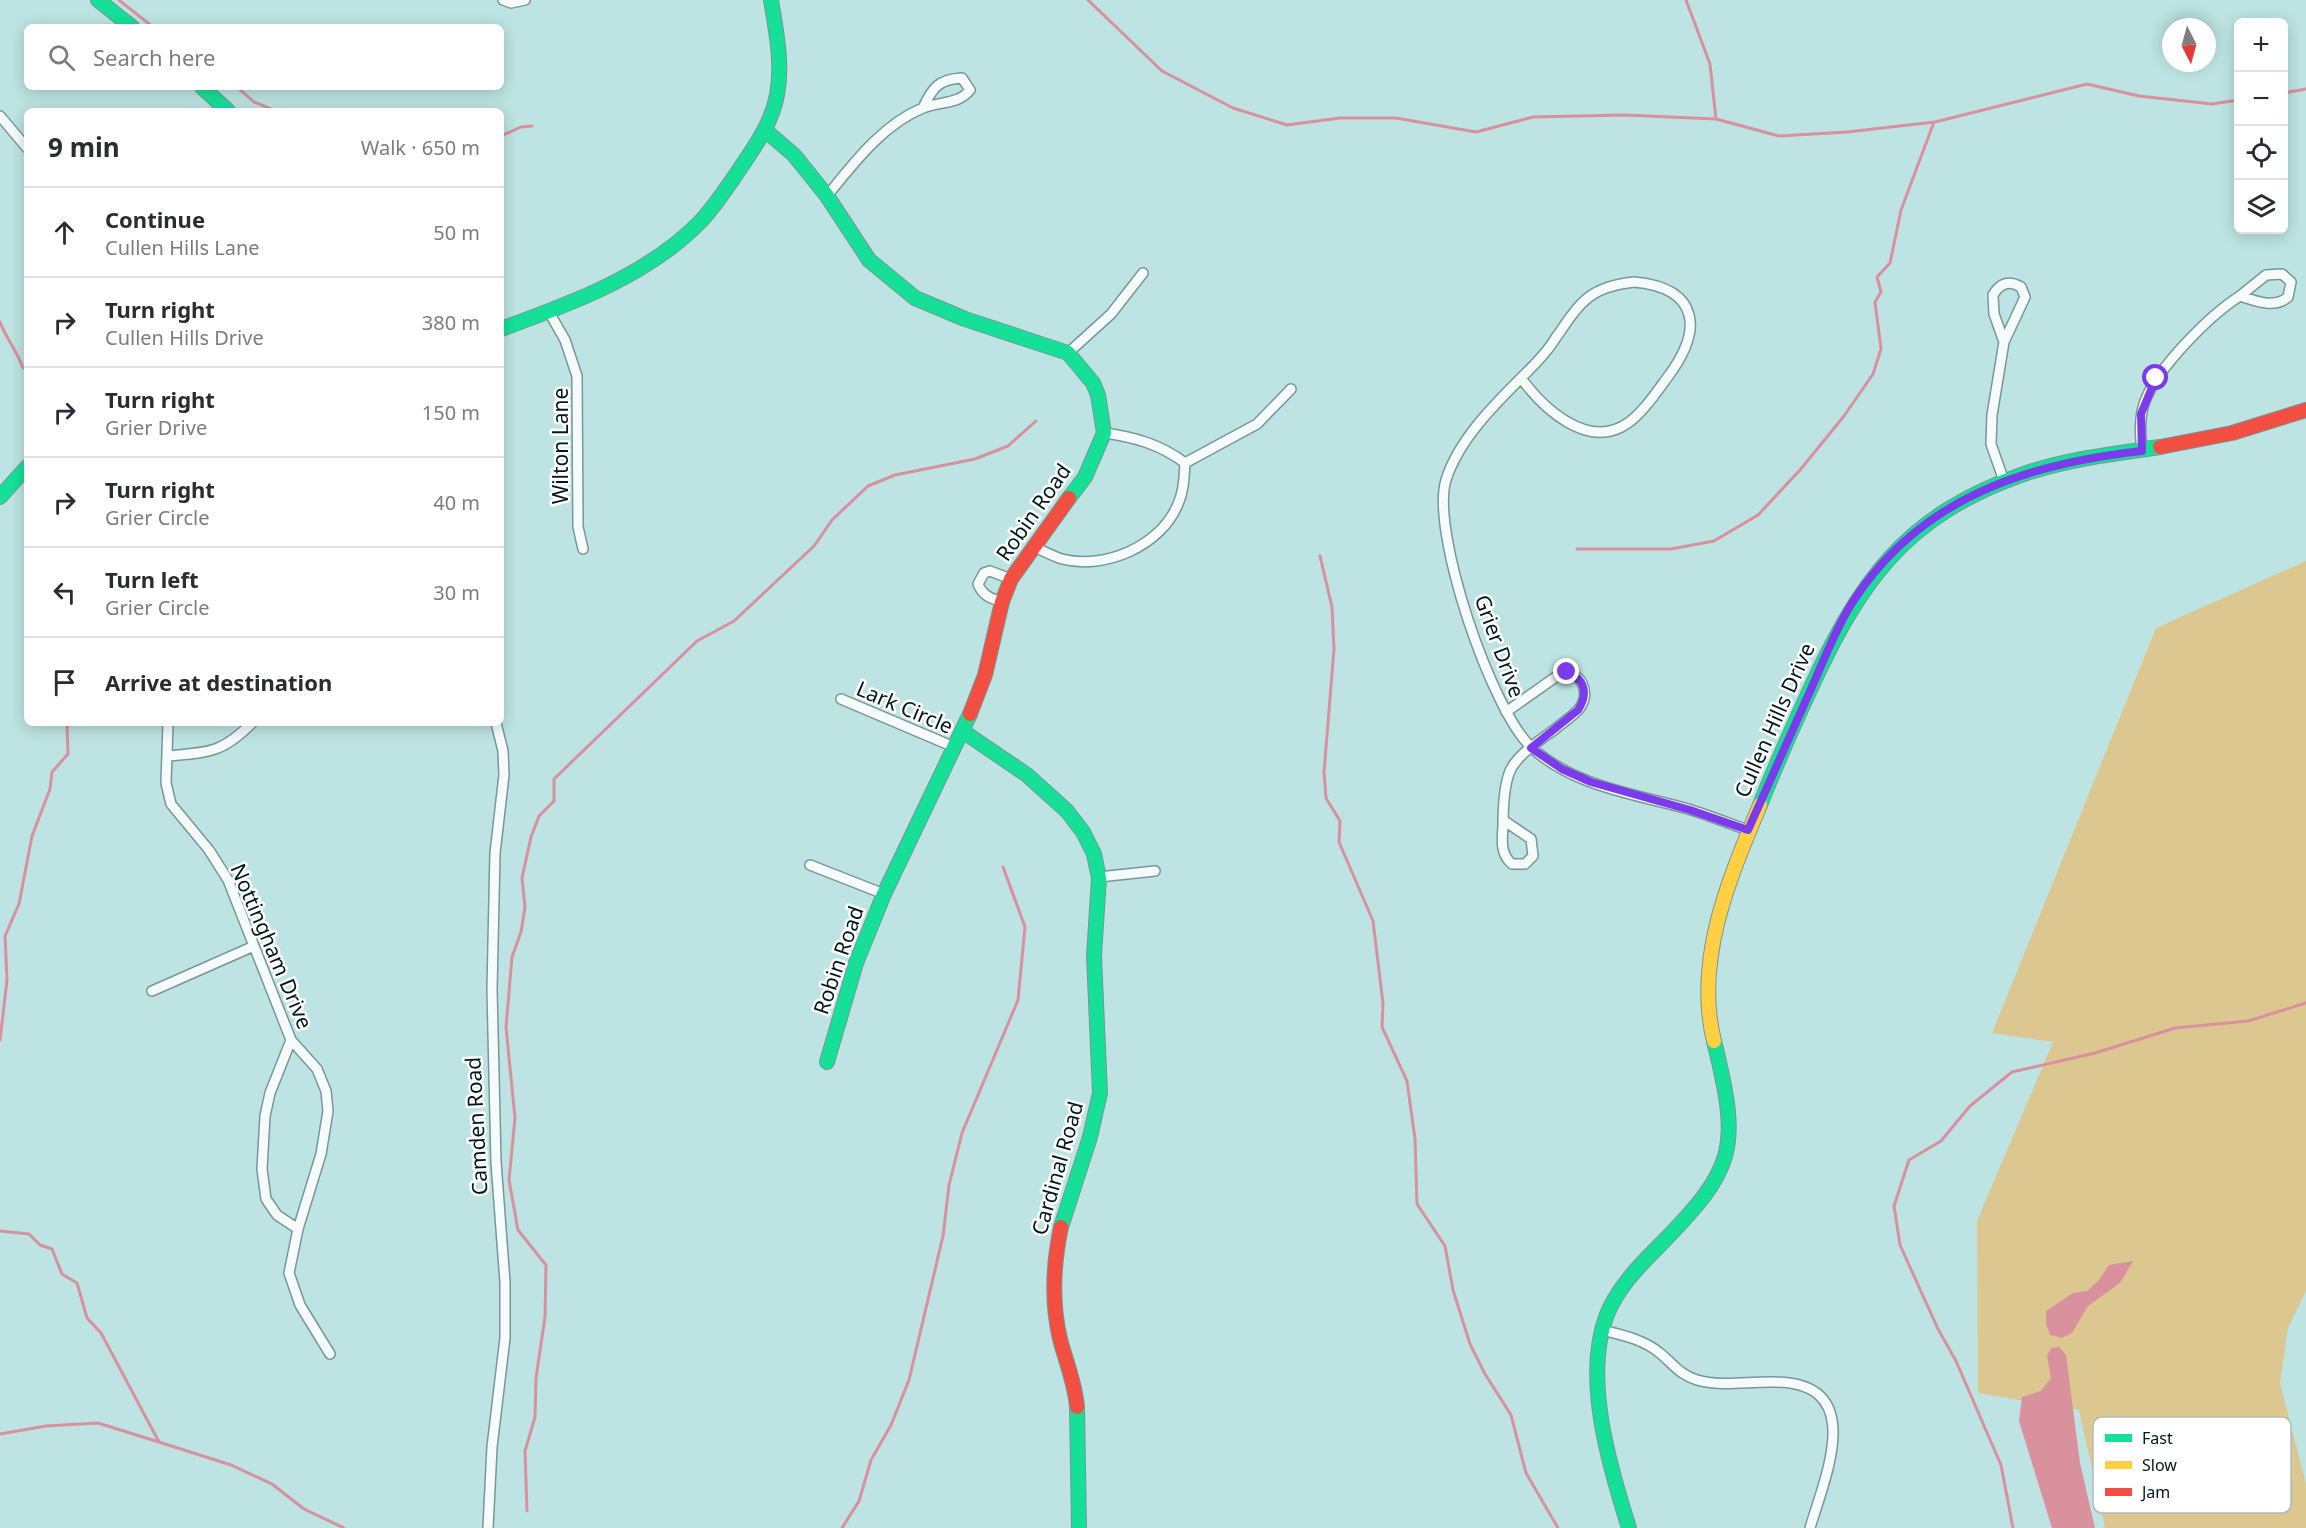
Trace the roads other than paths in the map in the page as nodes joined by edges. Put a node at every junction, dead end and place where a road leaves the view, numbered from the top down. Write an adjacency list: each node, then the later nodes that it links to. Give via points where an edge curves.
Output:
1 (98, 0): 5 (street)
2 (503, 0): 3 (street)
3 (525, 0)
4 (771, 0): 10 (street, via 780,65 777,95)
5 (128, 24)
6 (205, 90): 7 (street)
7 (225, 108)
8 (923, 108): 8 (street, via 963,98 970,90 967,83 962,78 937,84); 12 (street, via 860,155)
9 (0, 116): 11 (street)
10 (766, 131): 12 (street, via 794,155); 15 (street, via 719,201 683,237 630,272)
11 (24, 144)
12 (827, 196): 18 (street, via 869,260 915,298)
13 (1143, 273): 18 (street, via 1111,314)
14 (2240, 296): 14 (street, via 2279,303 2288,297 2291,282 2282,274 2266,275); 23 (street, via 2225,306 2156,378 2141,414)
15 (549, 312): 16 (street); 29 (street, Wilton Lane, via 565,340 577,376 578,527)
16 (504, 328)
17 (2004, 342): 17 (street, via 2025,297 2021,287 2009,283 2002,284 1993,295 1994,314); 26 (street, via 1991,444)
18 (1068, 353): 22 (street, Robin Road, via 1098,394)
19 (1521, 378): 19 (street, Grier Drive, via 1550,347 1585,298 1607,286 1634,282 1658,285 1682,301 1690,316 1684,351 1672,371 1647,405 1616,428 1594,430 1568,423 1550,412); 33 (street, Grier Drive, via 1481,421 1460,452 1446,480 1442,504 1457,579 1493,686)
20 (1291, 389): 24 (street, via 1257,424)
21 (2306, 410): 23 (street, Cullen Hills Drive, via 2239,434)
22 (1104, 433): 24 (street, via 1153,444); 28 (street, Robin Road, via 1085,477)
23 (2142, 451): 26 (street, Cullen Hills Drive, via 2071,462)
24 (1185, 463): 28 (street, via 1183,488 1170,518 1130,552 1084,562 1061,559)
25 (24, 470): 27 (street)
26 (2004, 481): 42 (street, Cullen Hills Drive, via 1949,506 1898,546 1866,583 1839,627)
27 (0, 497)
28 (1032, 546): 30 (street, Robin Road)
29 (583, 549)
30 (1011, 579): 31 (street, Robin Road); 31 (street, via 990,571 978,584 988,598)
31 (1002, 602): 37 (street, Robin Road, via 985,675)
32 (841, 699): 38 (street, Lark Circle)
33 (1506, 712): 39 (street, Grier Drive); 39 (street, via 1560,674 1567,672 1582,682 1585,696 1578,710)
34 (168, 726): 40 (street, Nottingham Drive)
35 (249, 726): 40 (street, via 219,750)
36 (497, 726): 54 (street, Camden Road, via 504,774 495,853 492,989 505,1338 492,1447)
37 (964, 732): 38 (street, Robin Road); 45 (street, Cardinal Road, via 1008,760 1073,817 1086,837)
38 (954, 747): 46 (street, Robin Road)
39 (1531, 748): 41 (street, via 1510,770); 42 (street, Grier Drive, via 1591,782)
40 (168, 756): 47 (street, Nottingham Drive, via 166,783 171,804 228,880)
41 (1503, 820): 41 (street, via 1506,859 1512,864 1526,864 1533,856 1531,839)
42 (1748, 830): 52 (street, Cullen Hills Drive, via 1715,933 1706,985 1707,1008 1729,1101 1731,1133 1727,1151 1707,1196 1625,1283)
43 (810, 865): 46 (street)
44 (1155, 871): 45 (street)
45 (1099, 877): 55 (street, Cardinal Road, via 1094,947 1100,1092 1097,1114 1056,1248 1053,1292 1059,1333 1074,1381)
46 (884, 894): 50 (street, Robin Road, via 856,963)
47 (254, 946): 48 (street); 49 (street, Nottingham Drive)
48 (152, 991)
49 (291, 1040): 51 (street, Nottingham Drive, via 317,1069 326,1091 328,1111 321,1154); 51 (street, via 270,1093 262,1169 266,1198 278,1215)
50 (827, 1062)
51 (298, 1229): 53 (street, Nottingham Drive, via 289,1273 293,1290)
52 (1602, 1330): 56 (street, Cullen Hills Drive, via 1602,1403); 57 (street, via 1647,1344 1685,1376 1699,1381 1788,1382 1819,1393 1830,1411 1832,1456)
53 (330, 1354)
54 (488, 1528)
55 (1079, 1528)
56 (1629, 1528)
57 (1810, 1528)

